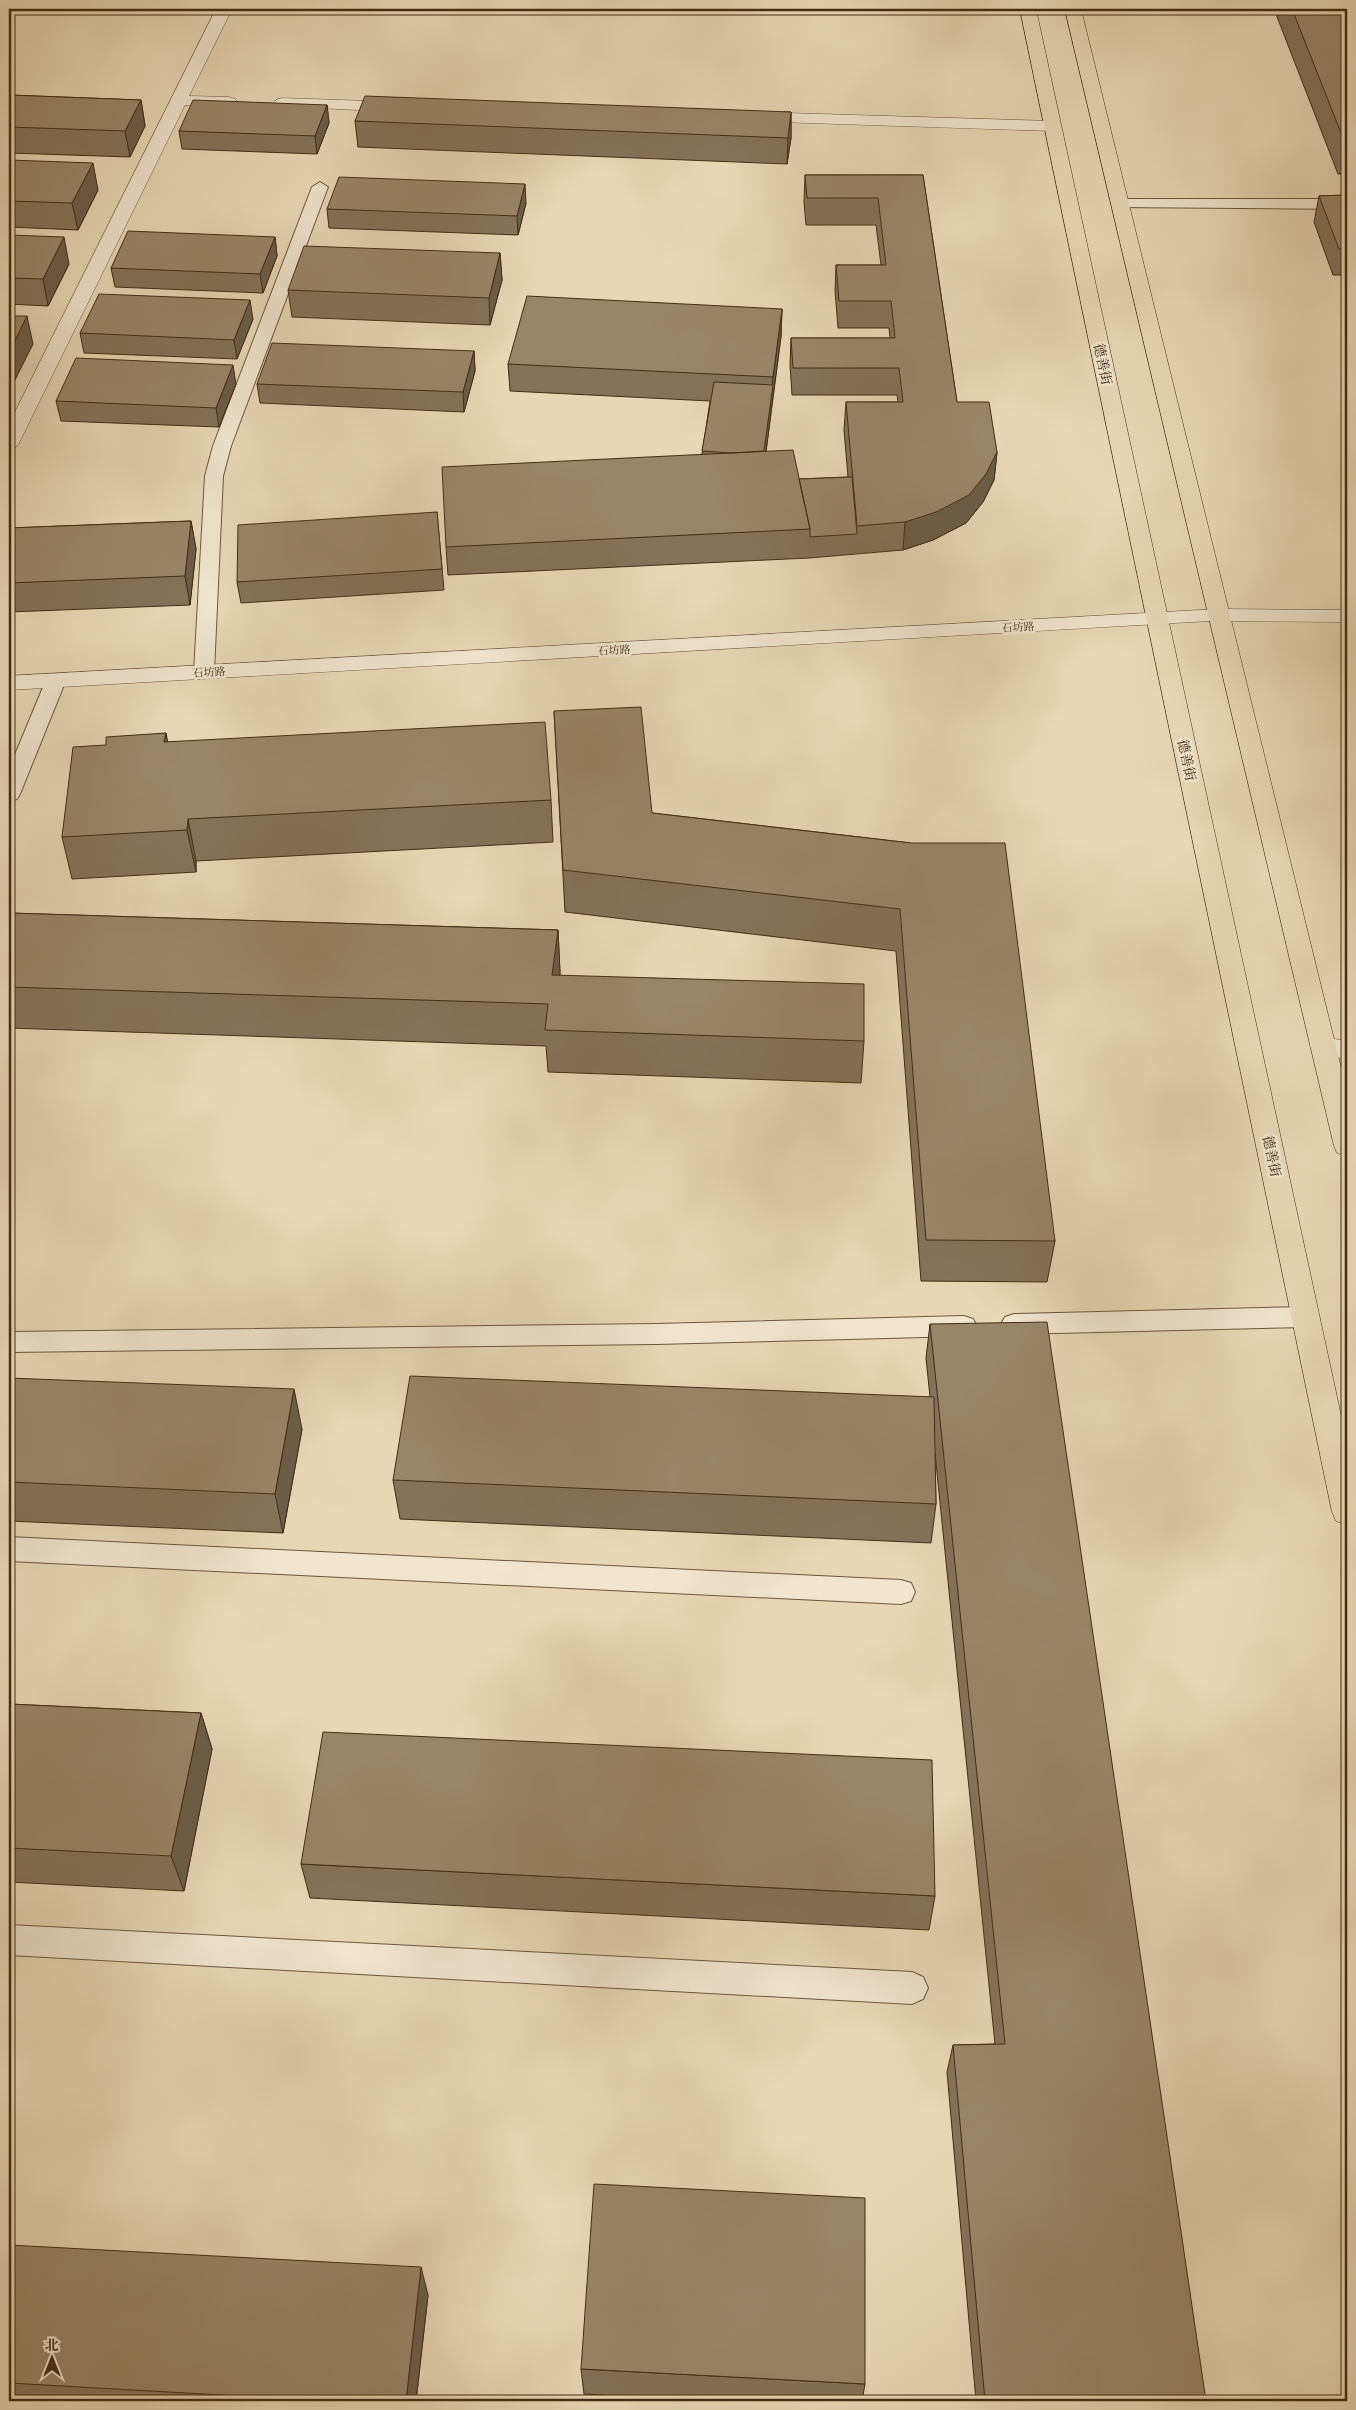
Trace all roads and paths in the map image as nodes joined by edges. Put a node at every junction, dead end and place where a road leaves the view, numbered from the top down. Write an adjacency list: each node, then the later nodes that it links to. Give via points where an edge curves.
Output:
1 (224, 9): 4 (street)
2 (1028, 9): 9 (main road, 德善街)
3 (1073, 9): 11 (main road)
4 (178, 100): 5 (street); 13 (street)
5 (248, 102)
6 (268, 103): 7 (street)
7 (416, 107)
8 (734, 116): 9 (street)
9 (1052, 126): 16 (main road, 德善街)
10 (320, 187): 17 (lane, via 222,446 214,476)
11 (1120, 204): 12 (lane); 14 (main road)
12 (1347, 204)
13 (9, 443)
14 (1219, 615): 15 (street, 石坊路); 16 (street, 石坊路); 21 (main road)
15 (1347, 616)
16 (1157, 619): 17 (street, 石坊路); 23 (main road, 德善街)
17 (204, 672): 18 (street, 石坊路)
18 (56, 680): 19 (street, 石坊路); 20 (lane)
19 (9, 683)
20 (9, 794)
21 (1335, 1048): 22 (main road)
22 (1347, 1146)
23 (1306, 1317): 24 (lane, via 656,1334); 25 (main road, 德善街)
24 (9, 1342)
25 (1347, 1512)
26 (9, 1550): 27 (lane)
27 (901, 1592)
28 (9, 1940): 29 (lane)
29 (912, 1988)

